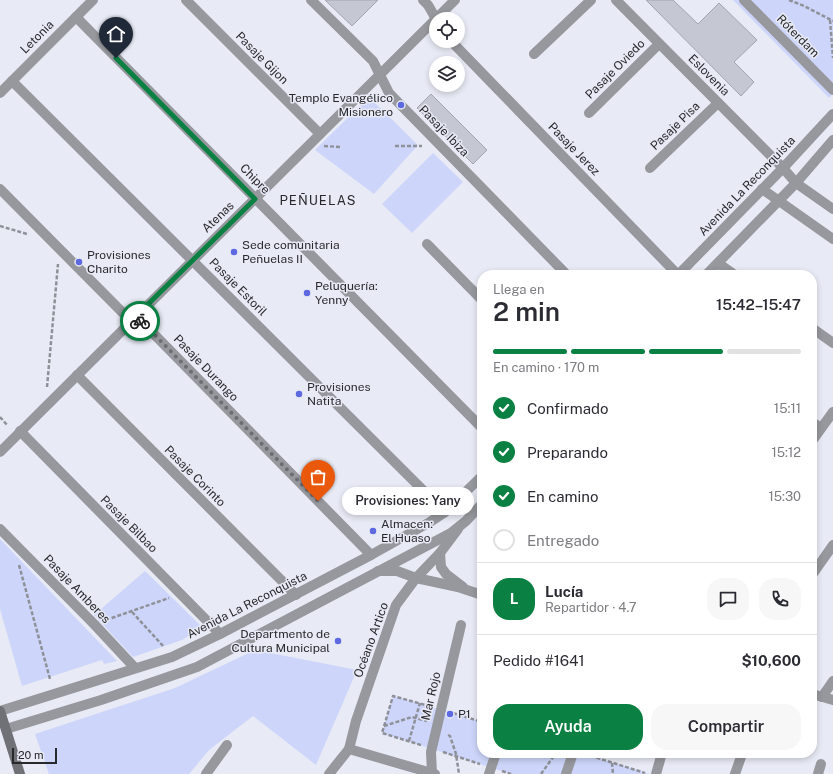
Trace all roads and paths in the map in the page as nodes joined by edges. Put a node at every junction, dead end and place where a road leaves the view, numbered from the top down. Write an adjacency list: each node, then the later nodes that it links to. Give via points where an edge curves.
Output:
1 (93, 0): 12 (street, Letonia)
2 (186, 0): 26 (street, Pasaje Gijon)
3 (311, 0): 19 (street, Pasaje Ibiza, via 372,62)
4 (423, 0): 10 (street)
5 (455, 0): 11 (street, Atenas)
6 (591, 0): 17 (street)
7 (616, 0): 15 (street, Eslovenia)
8 (744, 0): 21 (street, Róterdam)
9 (789, 0): 13 (path)
10 (432, 12)
11 (443, 12)
12 (76, 17): 20 (street, Letonia); 37 (street, Chipre)
13 (832, 21): 18 (path)
14 (429, 26): 19 (street, Atenas)
15 (659, 44): 23 (street, Eslovenia); 24 (street, Pasaje Oviedo)
16 (458, 48): 46 (street, Pasaje Jerez)
17 (534, 54)
18 (833, 58)
19 (380, 76): 26 (street, Atenas); 45 (street, Pasaje Ibiza, via 389,93)
20 (12, 81): 22 (street, Letonia); 43 (street, Pasaje Estoril)
21 (833, 90)
22 (0, 93)
23 (718, 102): 32 (street, Pasaje Pisa); 33 (street, Eslovenia)
24 (589, 113)
25 (833, 114): 33 (street, Avenida La Reconquista)
26 (320, 134): 37 (street, Atenas)
27 (833, 140): 34 (street)
28 (324, 146): 31 (path)
29 (395, 146): 30 (path)
30 (422, 146)
31 (340, 147)
32 (650, 168)
33 (783, 168): 34 (street, Eslovenia); 36 (street, Avenida La Reconquista)
34 (796, 183): 38 (street); 39 (street, Eslovenia)
35 (0, 188): 42 (street, Pasaje Durango)
36 (762, 189): 38 (street); 47 (street, Avenida La Reconquista)
37 (255, 199): 43 (street, Atenas); 58 (street, Chipre)
38 (778, 201): 40 (street); 44 (street)
39 (833, 210)
40 (833, 239)
41 (427, 244): 50 (street)
42 (59, 249): 51 (street, Pasaje Durango, via 122,312); 55 (path)
43 (192, 260): 51 (street, Atenas); 67 (street, Pasaje Estoril)
44 (718, 263): 48 (street); 49 (street)
45 (562, 270)
46 (673, 270)
47 (683, 270)
48 (711, 270)
49 (728, 270)
50 (477, 295)
51 (134, 318): 54 (street, Atenas); 72 (street, Pasaje Durango, via 144,324)
52 (817, 332): 53 (street)
53 (833, 343)
54 (77, 375): 62 (street, Atenas); 80 (street, Pasaje Corinto)
55 (47, 387)
56 (833, 412): 61 (street)
57 (0, 417): 60 (path)
58 (477, 423)
59 (817, 425): 61 (street)
60 (8, 426)
61 (821, 428): 63 (street)
62 (20, 431): 64 (street, Atenas); 78 (street, Pasaje Bilbao)
63 (817, 434)
64 (0, 452)
65 (477, 481): 67 (street, Avenida La Reconquista)
66 (477, 509): 68 (street)
67 (445, 512): 72 (street, Avenida La Reconquista)
68 (459, 526): 71 (street, Océano Artico); 75 (street)
69 (0, 529): 82 (street, Pasaje Amberes)
70 (833, 545): 74 (street)
71 (440, 553): 76 (street, Océano Artico); 77 (street, via 441,567 446,574)
72 (371, 555): 80 (street, Avenida La Reconquista)
73 (18, 562): 87 (path)
74 (817, 568)
75 (378, 571): 76 (street, via 397,571); 94 (street, via 197,668)
76 (416, 578): 77 (street); 97 (street, Océano Artico, via 396,605 356,721)
77 (468, 591): 79 (street)
78 (180, 594): 81 (path); 84 (street, Pasaje Bilbao)
79 (477, 594)
80 (296, 595): 84 (street, Avenida La Reconquista)
81 (132, 612): 82 (path); 85 (path)
82 (94, 624): 86 (street, Pasaje Amberes)
83 (461, 625): 108 (street, Mar Rojo, via 431,752)
84 (220, 634): 85 (street, Avenida La Reconquista)
85 (172, 657): 86 (street, Avenida La Reconquista)
86 (135, 668): 93 (street, Avenida La Reconquista)
87 (50, 679)
88 (833, 682): 90 (street)
89 (817, 696): 90 (street)
90 (822, 697): 91 (street)
91 (833, 700)
92 (420, 703): 95 (path)
93 (0, 711): 94 (main road)
94 (6, 729): 105 (main road)
95 (409, 741)
96 (227, 745): 106 (street)
97 (349, 749): 107 (street, Océano Artico); 108 (street)
98 (494, 758): 109 (street)
99 (552, 758): 110 (path)
100 (571, 758): 111 (street)
101 (596, 758): 104 (path)
102 (661, 758): 114 (street)
103 (741, 758): 115 (street)
104 (612, 763): 112 (path); 113 (path)
105 (20, 774)
106 (206, 774)
107 (329, 774)
108 (433, 774)
109 (489, 774)
110 (541, 774)
111 (566, 774)
112 (614, 774)
113 (648, 774)
114 (656, 774)
115 (735, 774)

